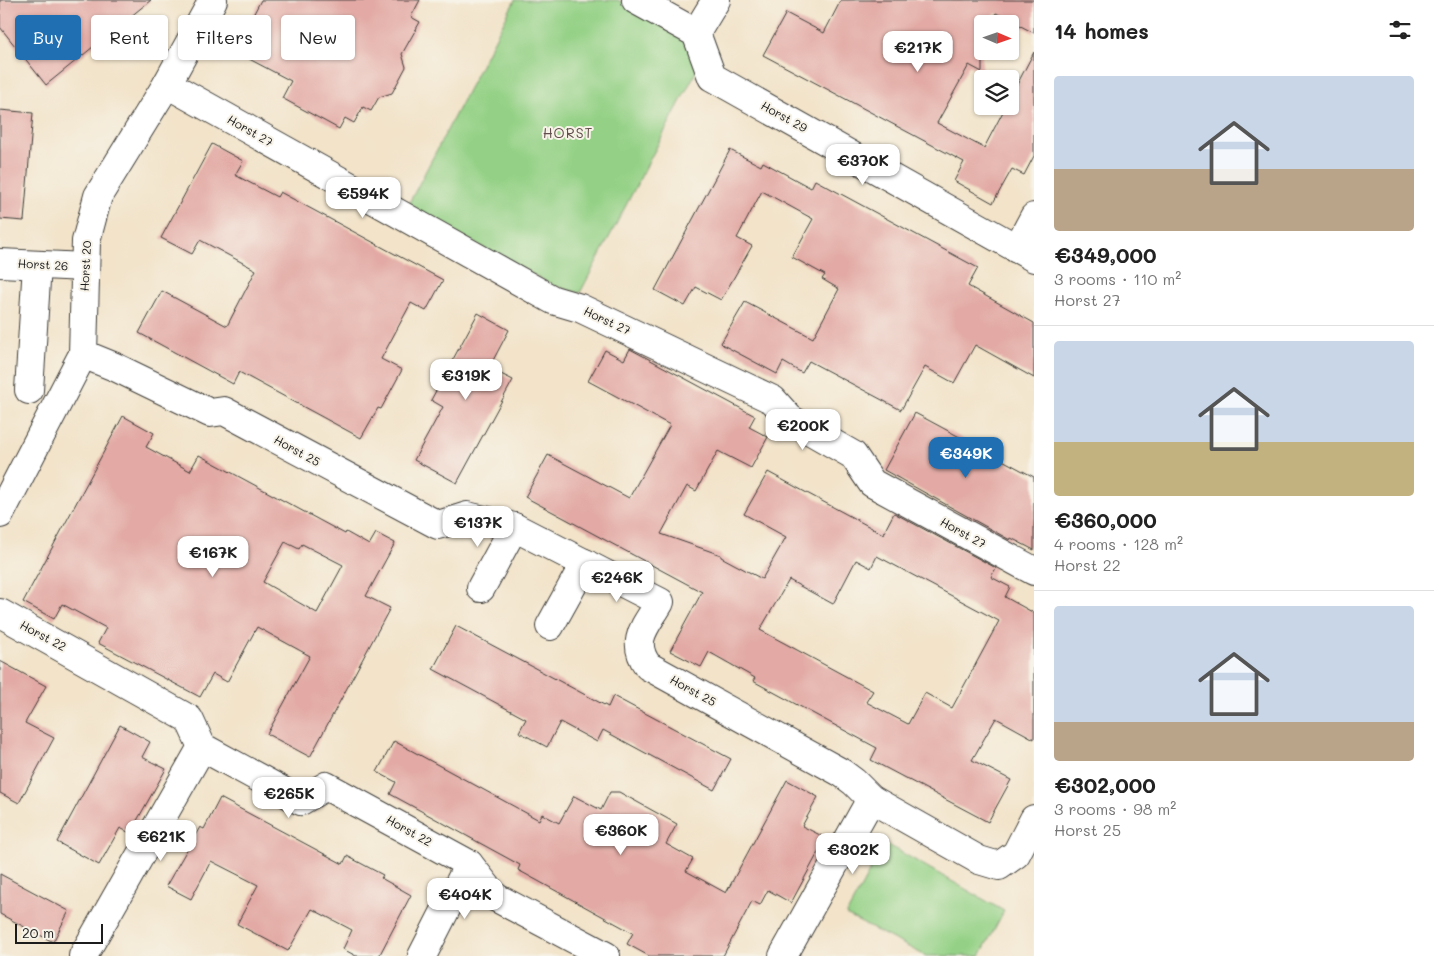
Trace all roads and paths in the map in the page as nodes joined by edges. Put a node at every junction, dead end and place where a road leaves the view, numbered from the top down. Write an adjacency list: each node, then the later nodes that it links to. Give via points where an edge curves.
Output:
1 (213, 0): 5 (street, Horst 20)
2 (636, 0): 4 (street)
3 (716, 0): 4 (street)
4 (696, 33): 7 (street, Horst 29, via 712,77)
5 (167, 84): 10 (street, Horst 20, via 98,196 86,241); 16 (street, Horst 27, via 553,300 580,308 773,400 790,419 853,455 872,484)
6 (1034, 217): 7 (street)
7 (1025, 254)
8 (0, 262): 9 (street, Horst 26)
9 (37, 264): 10 (street, Horst 26); 12 (street)
10 (86, 267): 11 (street, Horst 20)
11 (83, 354): 13 (street, Horst 20); 14 (street, Horst 25, via 210,413 224,411 438,525 467,516)
12 (29, 390)
13 (0, 514)
14 (514, 527): 15 (street, Horst 25); 17 (street)
15 (585, 564): 19 (street); 21 (street, Horst 25, via 660,602 639,639 640,654 648,666 842,773)
16 (1034, 572)
17 (481, 588)
18 (0, 613): 20 (street, Horst 22, via 189,719)
19 (550, 626)
20 (202, 747): 23 (street, Horst 22, via 301,801 326,786); 24 (street)
21 (871, 799): 22 (street, Horst 25, via 979,860 999,866 1016,854); 27 (street)
22 (1034, 819)
23 (469, 864): 25 (street); 26 (street, Horst 22, via 495,897)
24 (83, 956)
25 (422, 956)
26 (606, 956)
27 (784, 956)

